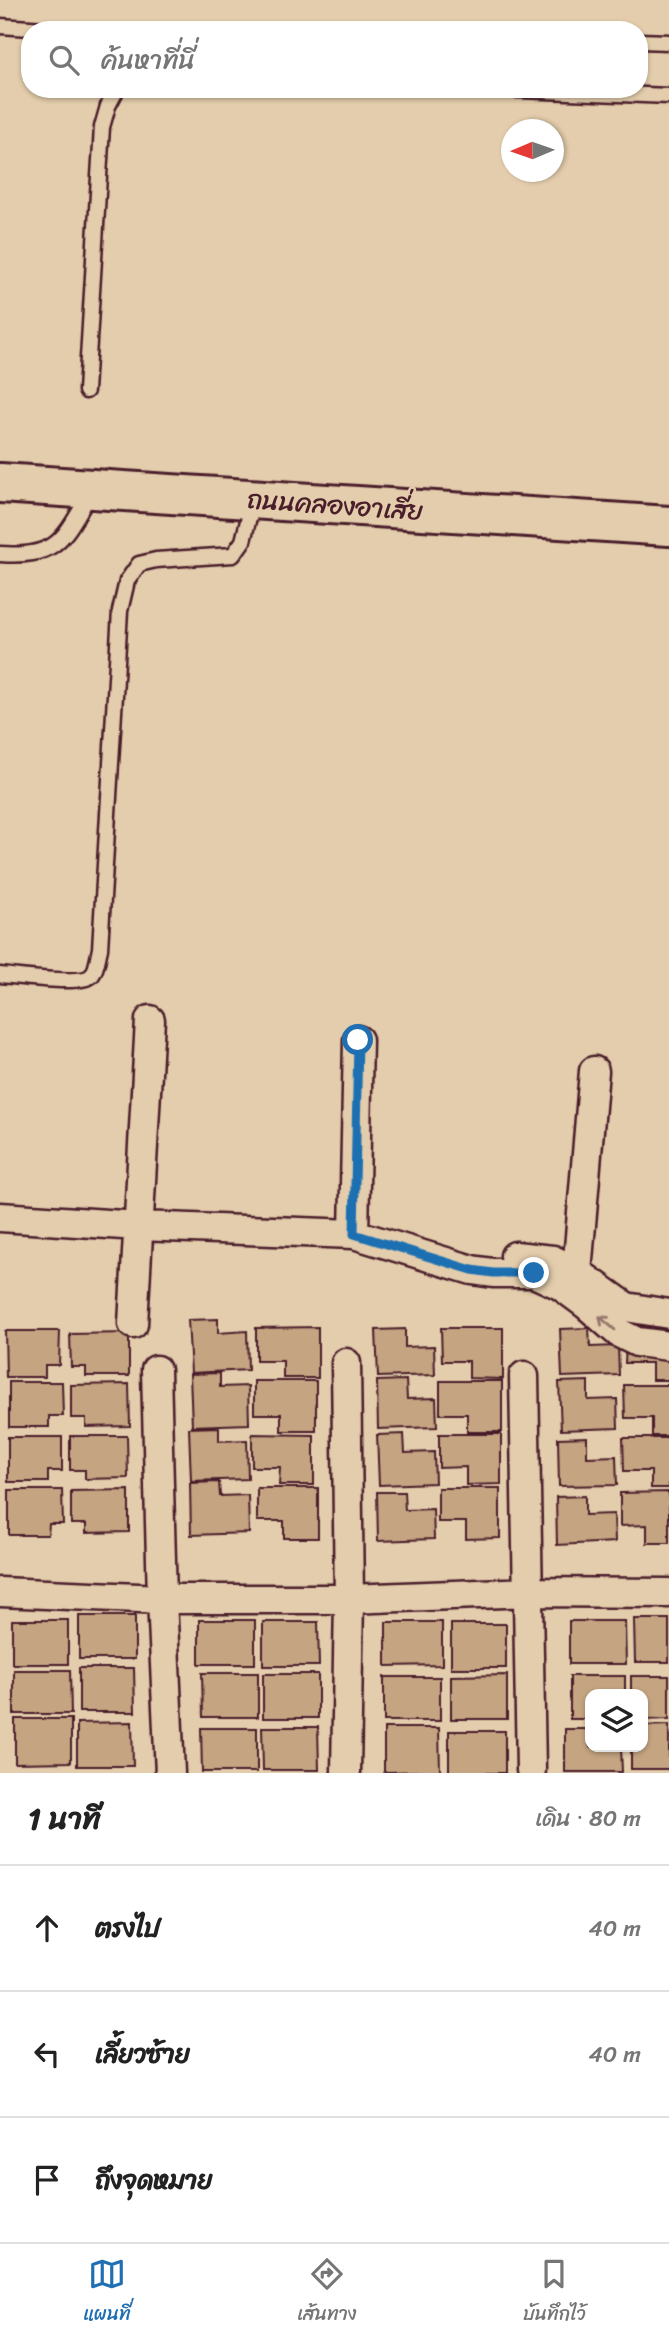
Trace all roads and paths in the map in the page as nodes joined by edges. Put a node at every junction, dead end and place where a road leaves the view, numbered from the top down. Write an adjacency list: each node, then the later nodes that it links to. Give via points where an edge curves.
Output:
1 (0, 26): 2 (lane)
2 (21, 27)
3 (648, 41): 4 (lane)
4 (669, 42)
5 (648, 95): 6 (lane)
6 (669, 96)
7 (112, 98): 8 (lane, via 102,127)
8 (86, 391)
9 (0, 483): 10 (street, ถนนคลองอาเสี่ย)
10 (93, 489): 11 (street, ถนนคลองอาเสี่ย); 13 (lane, via 64,538 47,550 26,556)
11 (253, 499): 12 (street, ถนนคลองอาเสี่ย); 14 (lane, via 243,541 233,555 139,564 127,582 120,611 100,949 94,974 71,980)
12 (669, 526)
13 (0, 554)
14 (0, 975)
15 (150, 1020): 19 (street)
16 (358, 1040): 20 (street)
17 (594, 1071): 21 (street)
18 (0, 1217): 19 (street)
19 (139, 1226): 20 (street); 23 (street)
20 (354, 1234): 21 (street, via 454,1262 490,1255 553,1260)
21 (573, 1282): 22 (street, via 626,1307); 24 (street, one-way to 21, via 636,1342 619,1333)
22 (669, 1314)
23 (133, 1324)
24 (669, 1346)
25 (346, 1363): 32 (street)
26 (156, 1370): 31 (street)
27 (524, 1377): 29 (street)
28 (0, 1592): 31 (street)
29 (528, 1592): 30 (street); 32 (street); 33 (street)
30 (669, 1594)
31 (162, 1599): 32 (street); 35 (street)
32 (349, 1599): 34 (street)
33 (531, 1770)
34 (346, 1772)
35 (170, 1773)

